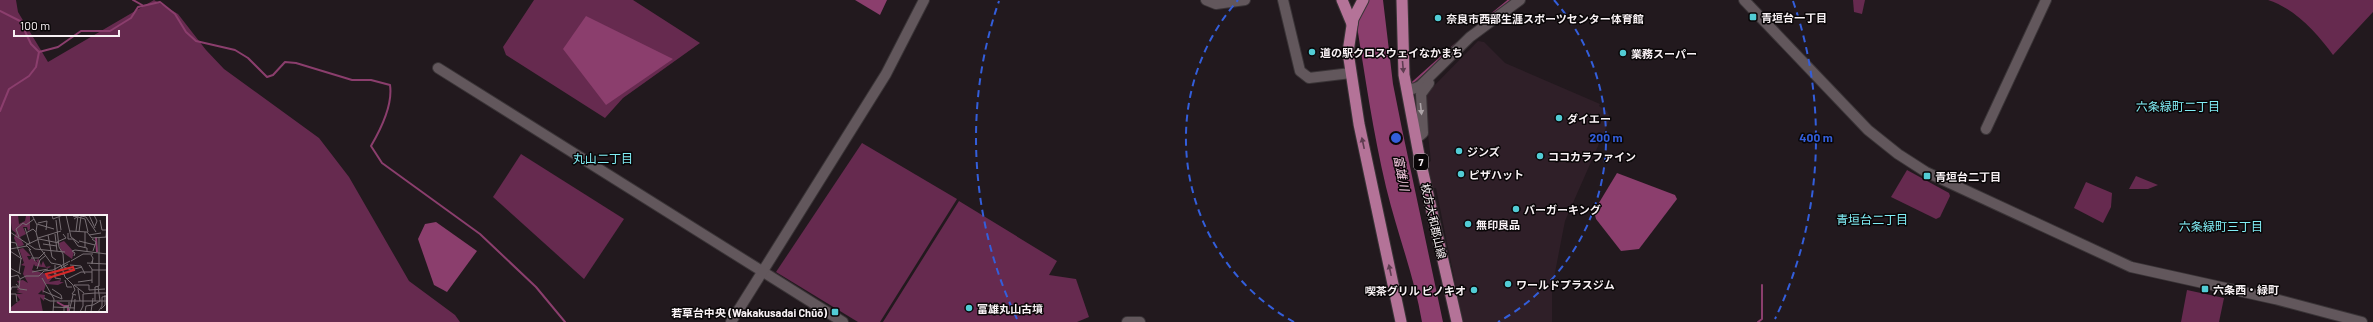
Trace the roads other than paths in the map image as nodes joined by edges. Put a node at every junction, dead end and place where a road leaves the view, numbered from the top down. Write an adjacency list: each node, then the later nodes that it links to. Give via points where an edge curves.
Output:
1 (924, 0): 18 (street, via 886,74)
2 (1206, 0): 3 (street, via 1216,4)
3 (1245, 0)
4 (1283, 0): 14 (street, via 1300,71 1309,78)
5 (1342, 0): 11 (main road)
6 (1363, 0): 11 (main road)
7 (1402, 0): 15 (main road, 枚方大和郡山線 / 7, one-way to 15, via 1402,53)
8 (1520, 0): 12 (street)
9 (1744, 0): 25 (street, via 1868,130 1926,172 2131,267)
10 (2046, 0): 16 (street)
11 (1352, 22): 14 (main road, via 1348,52)
12 (1474, 35): 15 (street, via 1454,51 1420,86 1413,89); 17 (street, one-way to 17, via 1421,94 1423,133)
13 (438, 68): 18 (street)
14 (1352, 73): 23 (main road, one-way to 14, via 1359,124)
15 (1406, 86): 17 (main road, 枚方大和郡山線 / 7)
16 (1986, 129)
17 (1416, 139): 24 (main road, 枚方大和郡山線 / 7)
18 (763, 272): 19 (street); 20 (street)
19 (731, 322)
20 (843, 322)
21 (1127, 322): 22 (street)
22 (1140, 322)
23 (1402, 322)
24 (1457, 322)
25 (2362, 322)

